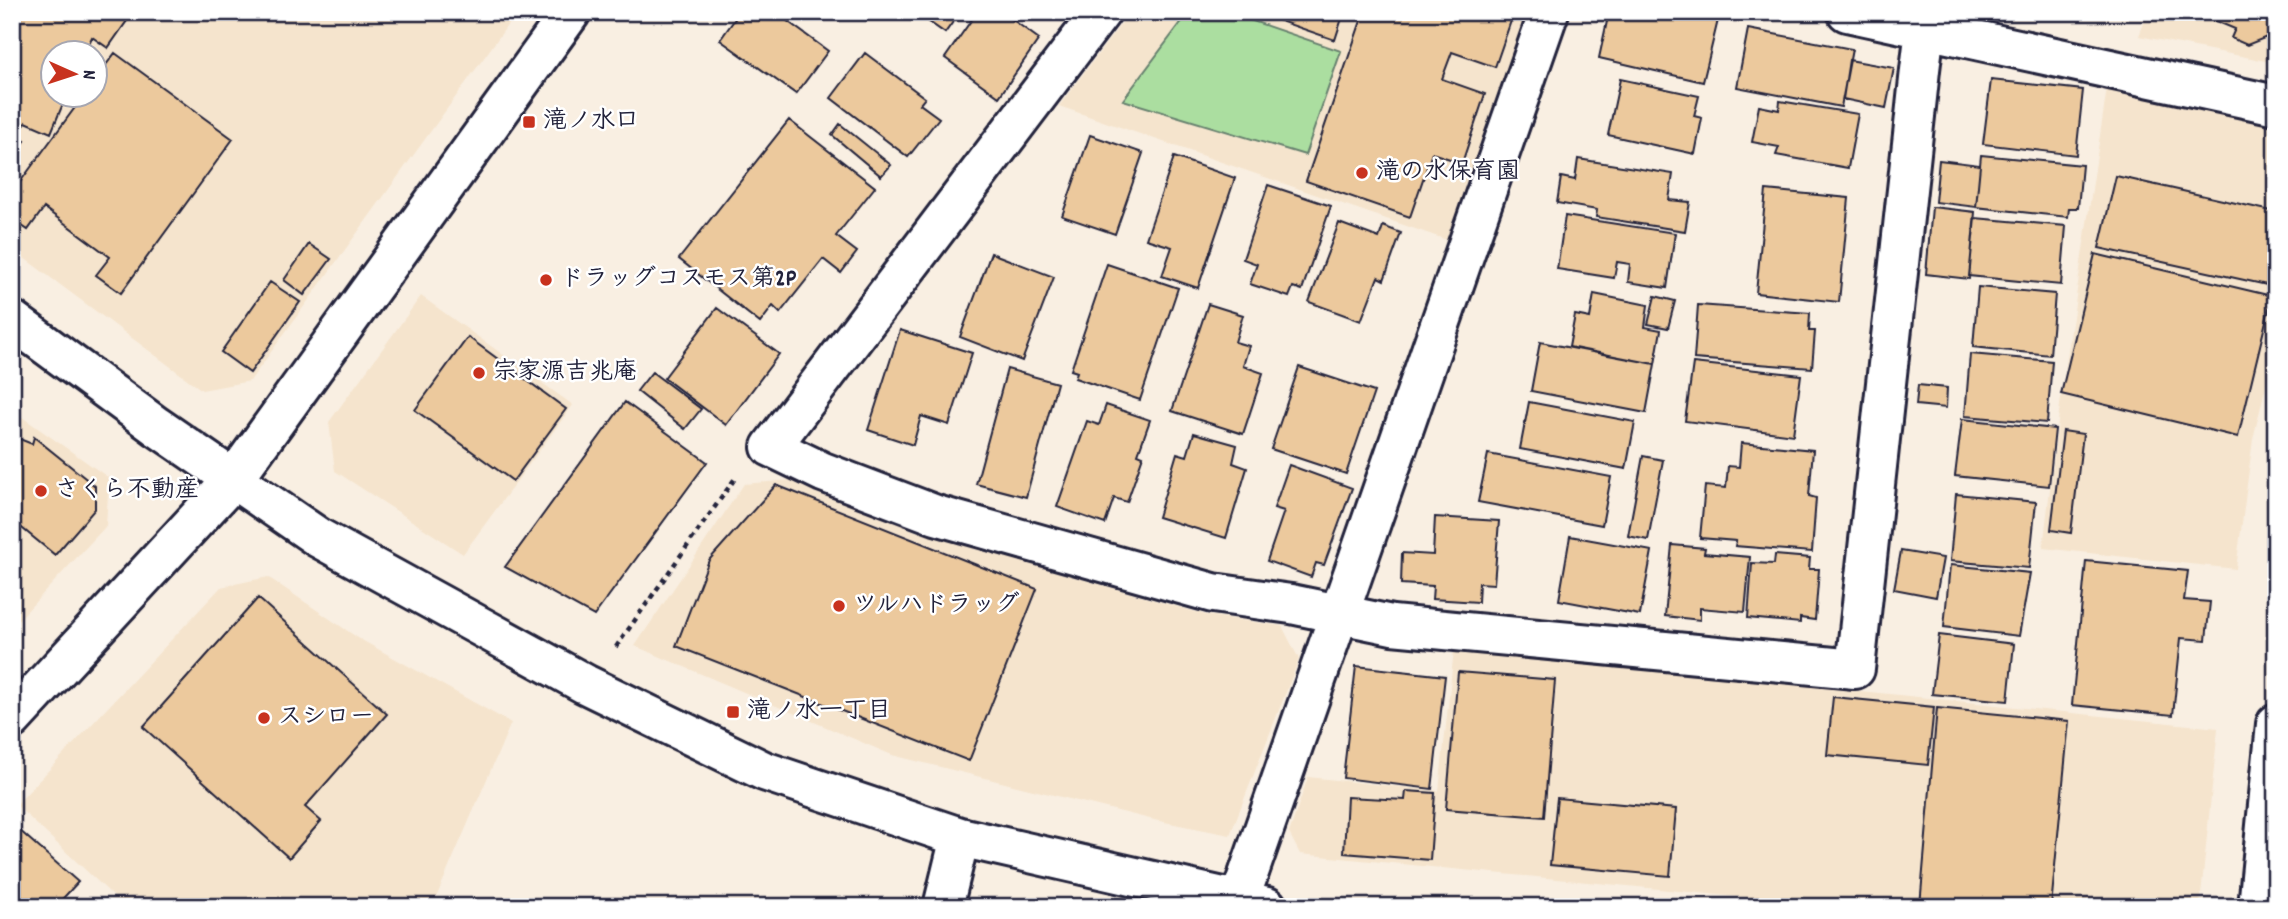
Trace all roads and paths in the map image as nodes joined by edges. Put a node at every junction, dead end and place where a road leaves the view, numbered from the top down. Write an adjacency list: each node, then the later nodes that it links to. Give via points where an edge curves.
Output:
1 (571, 12): 9 (street)
2 (1101, 12): 8 (street)
3 (1549, 12): 10 (street)
4 (1847, 12): 5 (street)
5 (1928, 21): 6 (street); 10 (street, via 1855,669 1392,625)
6 (2276, 105)
7 (12, 320): 9 (street)
8 (771, 447): 10 (street, via 936,515 1027,542 1213,593); 11 (path, via 732,481 614,650)
9 (233, 480): 11 (street, via 319,538); 12 (street)
10 (1338, 614): 15 (street)
11 (585, 684): 14 (street, via 764,771)
12 (12, 719)
13 (2276, 724): 17 (street)
14 (960, 837): 15 (street); 16 (street)
15 (1253, 904)
16 (943, 907)
17 (2258, 907)

